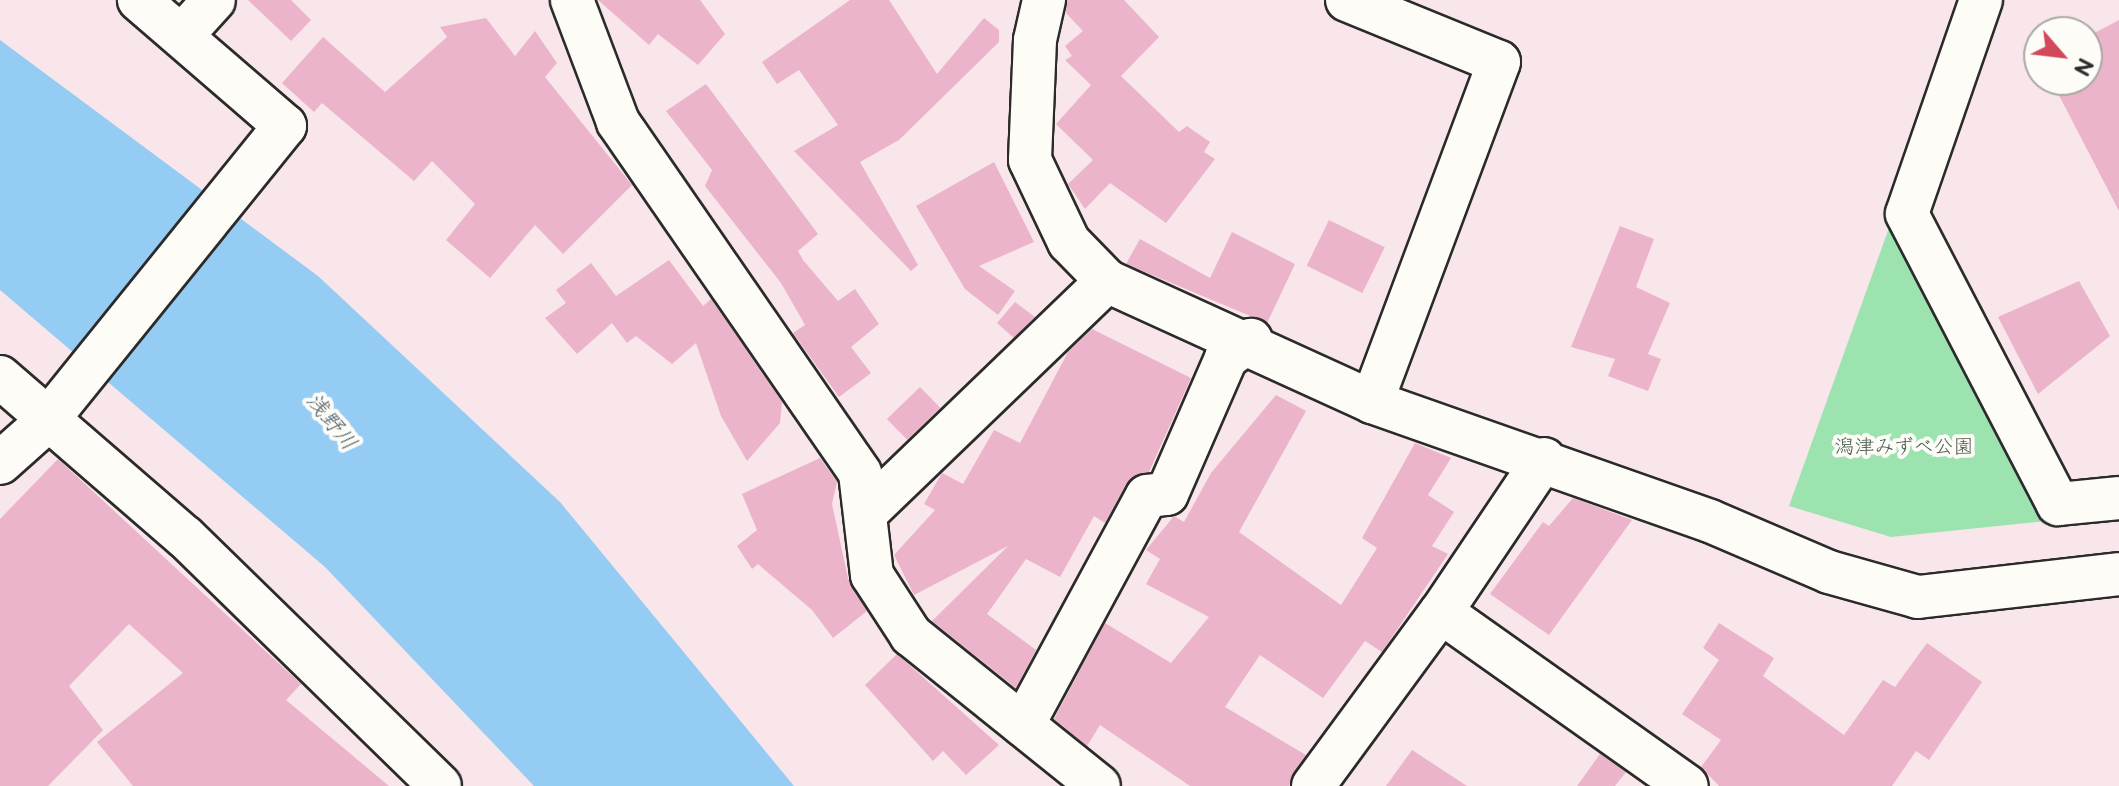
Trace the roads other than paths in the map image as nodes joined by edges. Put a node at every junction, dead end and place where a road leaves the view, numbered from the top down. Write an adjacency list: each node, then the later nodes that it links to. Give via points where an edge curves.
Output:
1 (139, 0): 7 (street)
2 (214, 0): 7 (street)
3 (572, 0): 16 (street, via 618,122 860,473)
4 (1044, 0): 8 (street, via 1035,40 1030,160 1069,242)
5 (1347, 0): 11 (street, via 1499,62)
6 (1981, 0): 15 (street, via 1907,214 2058,504)
7 (185, 32): 12 (street, via 285,126)
8 (1107, 281): 9 (street, via 1187,323); 16 (street)
9 (1251, 340): 11 (street); 19 (street, via 1226,358 1167,494 1147,496)
10 (0, 377): 12 (street)
11 (1372, 402): 13 (street)
12 (52, 413): 14 (street); 20 (street)
13 (1544, 459): 17 (street, via 1829,572 1918,597); 18 (street)
14 (0, 463)
15 (2119, 498)
16 (870, 509): 19 (street, via 872,575 911,635)
17 (2119, 574)
18 (1441, 612): 22 (street); 23 (street)
19 (1023, 725): 21 (street)
20 (440, 786)
21 (1099, 786)
22 (1313, 786)
23 (1687, 786)

